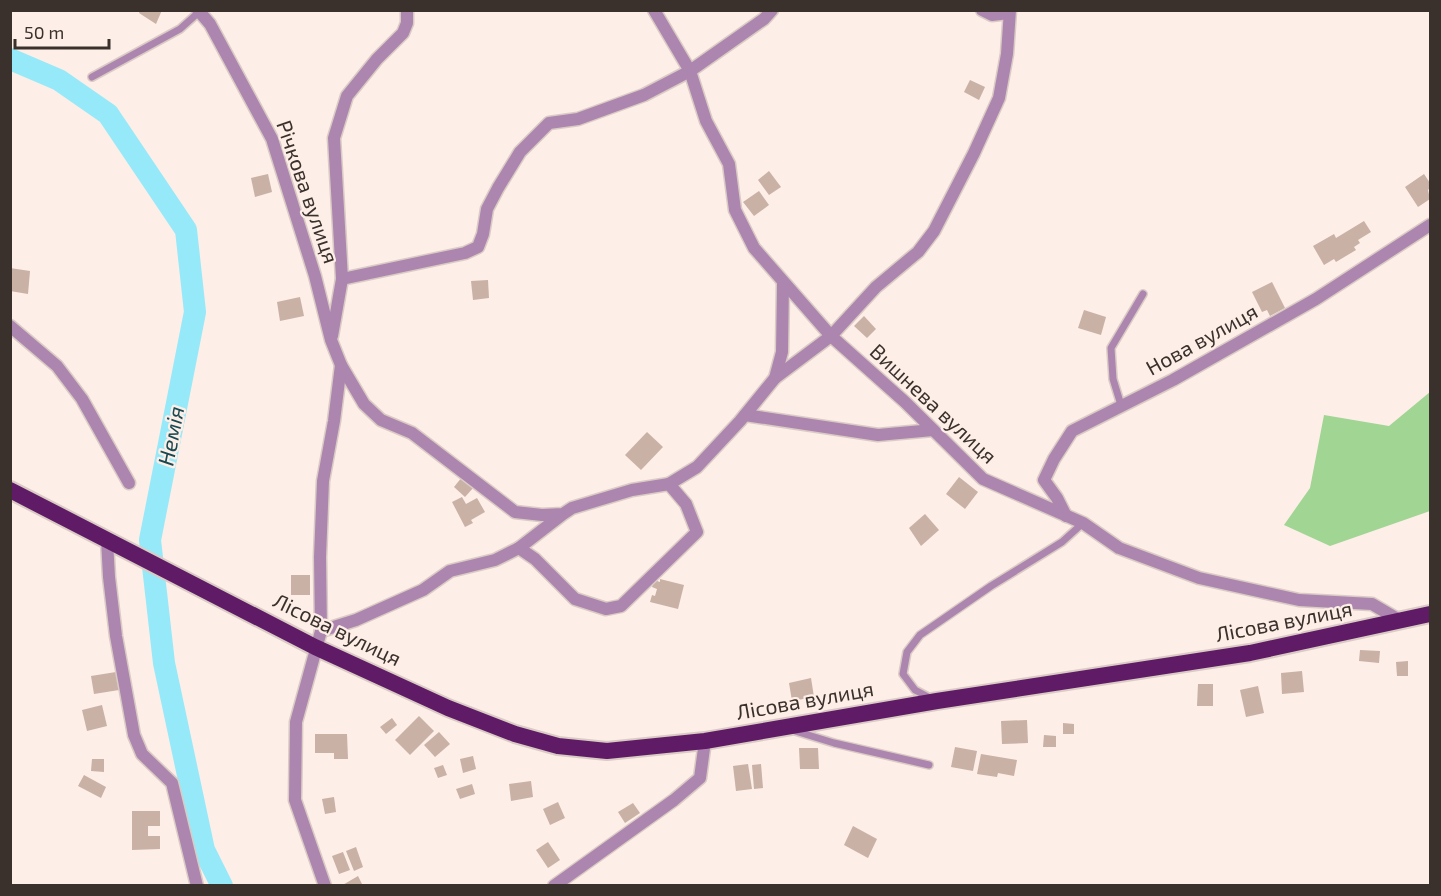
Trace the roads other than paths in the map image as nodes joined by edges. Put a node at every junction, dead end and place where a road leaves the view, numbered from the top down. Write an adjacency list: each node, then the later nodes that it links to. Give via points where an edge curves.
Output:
1 (407, 10): 10 (street, via 403,33 347,96 334,138)
2 (654, 10): 7 (street, Вишнева вулиця)
3 (772, 10): 7 (street)
4 (982, 10): 6 (street, via 992,15)
5 (198, 11): 8 (lane, via 180,29); 15 (street, Річкова вулиця, via 210,24 272,139)
6 (1010, 12): 14 (street, via 999,98 934,231 918,252 876,287)
7 (690, 71): 10 (street, via 600,111 549,123 520,152 498,188 487,209 478,247); 11 (street, Вишнева вулиця, via 706,121 729,164 735,210 754,248)
8 (92, 77)
9 (1431, 225): 18 (street, Нова вулиця, via 1316,299)
10 (342, 279): 15 (street)
11 (783, 283): 14 (street, Вишнева вулиця); 17 (street, via 782,352)
12 (1143, 294): 18 (lane, via 1111,348 1113,379)
13 (10, 326): 21 (street, via 57,366 76,391)
14 (831, 336): 17 (street); 20 (street, Вишнева вулиця)
15 (331, 340): 16 (street, Річкова вулиця)
16 (341, 365): 24 (street, Річкова вулиця, via 364,404 381,420 412,433 515,512); 32 (street, Річкова вулиця, via 323,481)
17 (775, 378): 19 (street)
18 (1121, 405): 25 (street, Нова вулиця, via 1072,431 1054,459 1044,480)
19 (745, 415): 20 (street, via 878,435); 22 (street, via 697,467)
20 (933, 430): 25 (street, Вишнева вулиця, via 983,479)
21 (129, 483)
22 (669, 484): 24 (street, via 632,490); 28 (street, via 686,504 697,532 621,606 606,609 575,599 535,559)
23 (10, 490): 27 (highway, Лісова вулиця)
24 (563, 514): 28 (street)
25 (1066, 516): 26 (street, Вишнева вулиця)
26 (1083, 523): 31 (street, Вишнева вулиця, via 1119,548 1199,578 1299,600 1372,604); 34 (lane, via 1062,542 920,635 907,652 903,674 915,690)
27 (107, 540): 33 (highway, Лісова вулиця); 38 (street, via 116,636 134,735 142,754 172,783)
28 (519, 549): 32 (street, via 495,560 450,571 423,590 357,620)
29 (1431, 614): 31 (highway, Лісова вулиця)
30 (1431, 620): 31 (street)
31 (1401, 621): 34 (highway, Лісова вулиця, via 1250,653)
32 (321, 631): 33 (street, Річкова вулиця)
33 (315, 647): 36 (highway, Лісова вулиця, via 448,708 558,746 607,751); 39 (street, Річкова вулиця, via 296,722 295,800)
34 (938, 701): 35 (highway, Лісова вулиця)
35 (783, 728): 36 (highway, Лісова вулиця); 37 (lane)
36 (705, 741): 40 (street, via 700,778)
37 (929, 765)
38 (197, 885)
39 (325, 885)
40 (554, 885)

